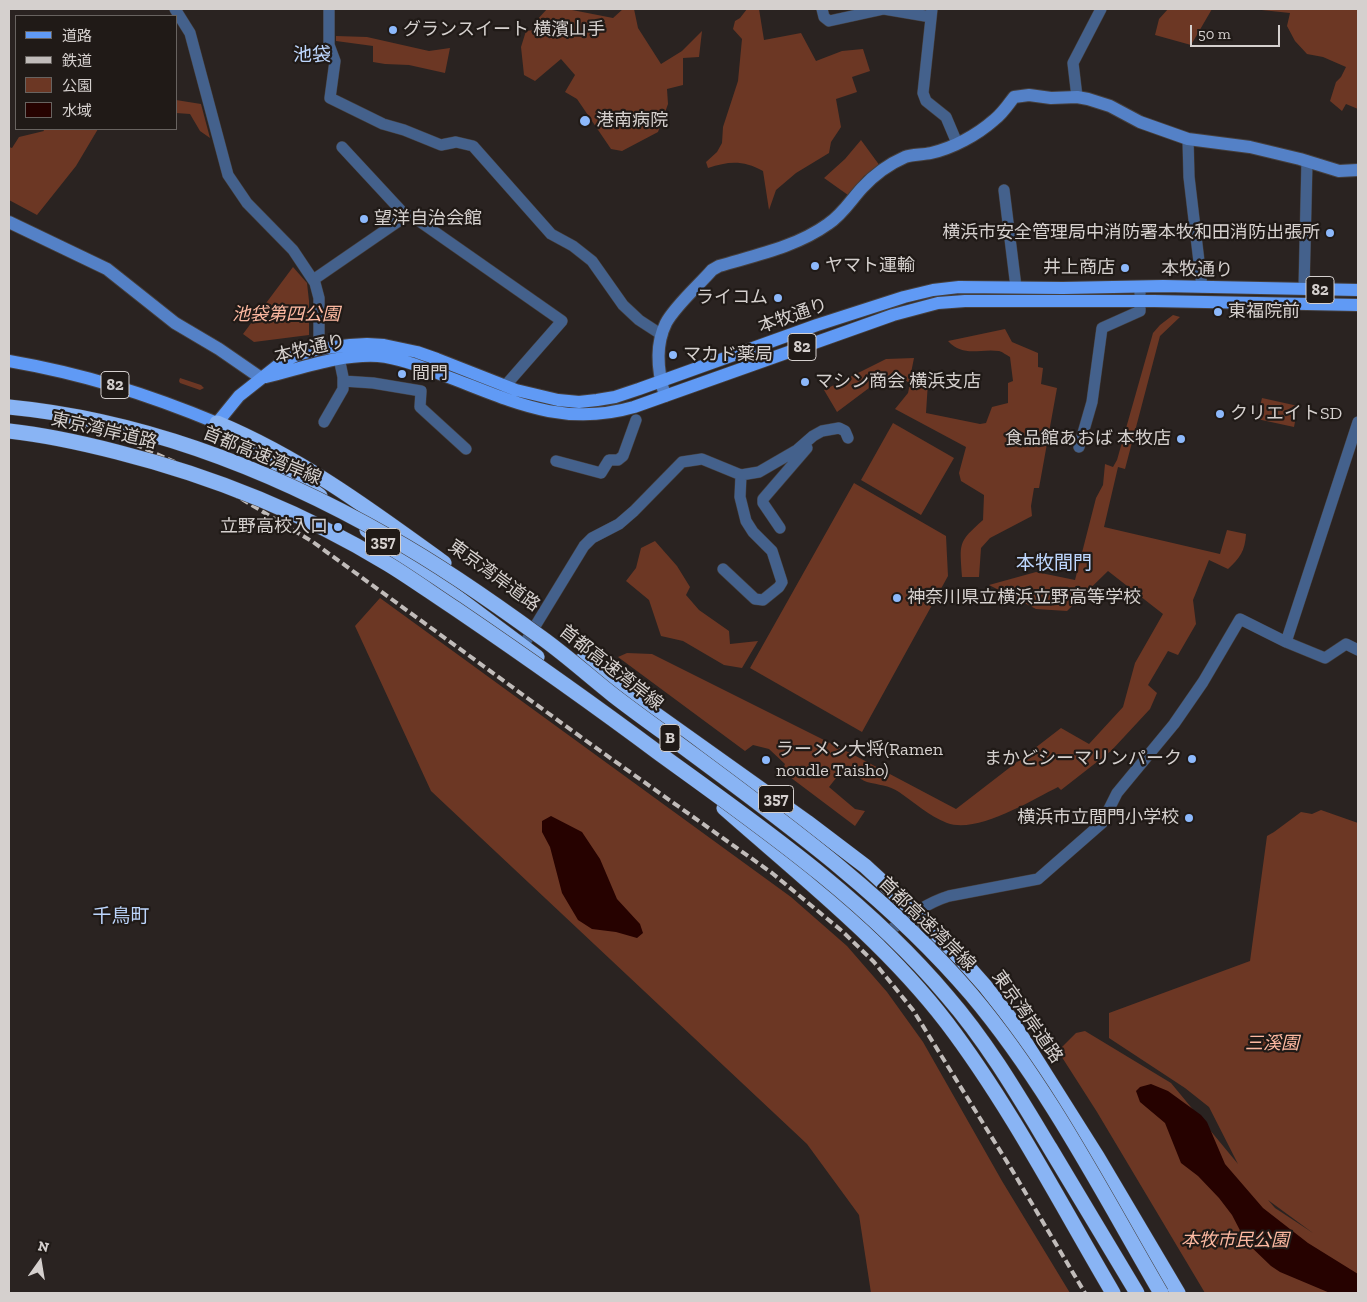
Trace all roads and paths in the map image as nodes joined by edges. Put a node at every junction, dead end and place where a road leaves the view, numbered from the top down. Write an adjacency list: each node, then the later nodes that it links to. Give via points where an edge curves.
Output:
1 (174, 9): 15 (street, via 190,33 228,175 247,203 293,250)
2 (329, 9): 23 (street, via 329,45 335,61 330,98 383,124 441,145 456,142 473,146 551,234 592,261 623,305)
3 (822, 9): 5 (street, via 829,21 884,9)
4 (1101, 9): 6 (street, via 1073,63)
5 (931, 13): 8 (street, via 923,93 926,101 946,116)
6 (1078, 97): 7 (street, via 1110,106 1140,122); 8 (street, via 1029,95 1014,98 995,120)
7 (1188, 139): 10 (street); 18 (street, via 1189,177)
8 (957, 143): 23 (street, via 906,157 877,174 829,224 804,238 712,270 666,322)
9 (342, 147): 13 (street)
10 (1307, 161): 11 (street, via 1339,171); 19 (street)
11 (1358, 170)
12 (1004, 190): 16 (street)
13 (406, 216): 15 (street); 30 (street, via 412,216 562,321)
14 (9, 222): 27 (street, via 107,269 175,323)
15 (313, 280): 24 (street, via 319,298)
16 (1016, 287): 17 (main road, 本牧通り / 82); 29 (main road, 本牧通り / 82, via 959,287 904,297)
17 (1140, 287): 18 (main road, 本牧通り / 82); 21 (street)
18 (1202, 287): 19 (main road, 本牧通り / 82)
19 (1304, 289): 20 (main road, 本牧通り / 82)
20 (1358, 290)
21 (1140, 301): 22 (main road, 本牧通り / 82, via 1200,307); 31 (main road, 本牧通り / 82, via 938,303 893,315); 41 (street, via 1140,311 1102,328 1092,402)
22 (1358, 305)
23 (662, 335): 29 (street)
24 (319, 349): 27 (main road, 本牧通り / 82, via 282,362); 30 (main road, 本牧通り / 82, via 367,344 400,348)
25 (339, 358): 27 (main road, 本牧通り / 82); 28 (street); 31 (main road, 本牧通り / 82, via 371,356 394,359 507,400 558,412 593,415)
26 (9, 361): 36 (main road, 82, via 128,388)
27 (261, 378): 36 (main road, 本牧通り / 82, via 239,396)
28 (343, 382): 34 (street, via 343,389); 42 (street, via 421,391 420,407)
29 (661, 382): 30 (main road, 本牧通り / 82, via 615,397 578,402 534,395); 31 (street)
30 (505, 386)
31 (665, 396)
32 (9, 408): 55 (highway, 首都高速湾岸線 / B, bridge, via 45,410 153,435 264,474 334,506 402,545 545,640 614,696 764,807 874,897 971,995 1058,1116)
33 (636, 420): 43 (street, via 623,456 610,460 601,473)
34 (324, 422)
35 (1358, 422): 48 (street)
36 (217, 423): 39 (highway, 東京湾岸道路 / 357)
37 (9, 432): 54 (highway, B, bridge, via 100,450 176,471 250,498 352,547 538,669 767,835 880,930 975,1037 1013,1093)
38 (822, 432): 40 (street, via 839,428); 44 (street, via 759,472); 45 (street, via 763,498)
39 (246, 435): 47 (highway, 東京湾岸道路 / 357, via 312,470 358,500); 49 (highway, 東京湾岸道路 / 357, via 267,456)
40 (848, 438)
41 (1079, 447)
42 (466, 449)
43 (556, 461)
44 (741, 475): 46 (street, via 740,497 746,521 772,551 782,582 763,600 755,599); 47 (street, via 702,459 682,462 619,524 592,538 584,546)
45 (780, 528)
46 (723, 569)
47 (535, 629): 49 (street); 51 (highway, 東京湾岸道路 / 357, via 807,822 865,866)
48 (1286, 642): 50 (street, via 1325,658 1346,644); 51 (street, via 1240,619 1198,689 1174,724 1117,793 1102,823 1038,879 950,896)
49 (524, 646): 52 (highway, 東京湾岸道路 / 357, via 654,745)
50 (1358, 650)
51 (915, 912): 52 (street); 56 (highway, 東京湾岸道路 / 357, via 973,973 1009,1017)
52 (874, 943): 53 (highway, 東京湾岸道路 / 357, via 946,1023 978,1067)
53 (1113, 1293)
54 (1135, 1293)
55 (1160, 1293)
56 (1178, 1293)

